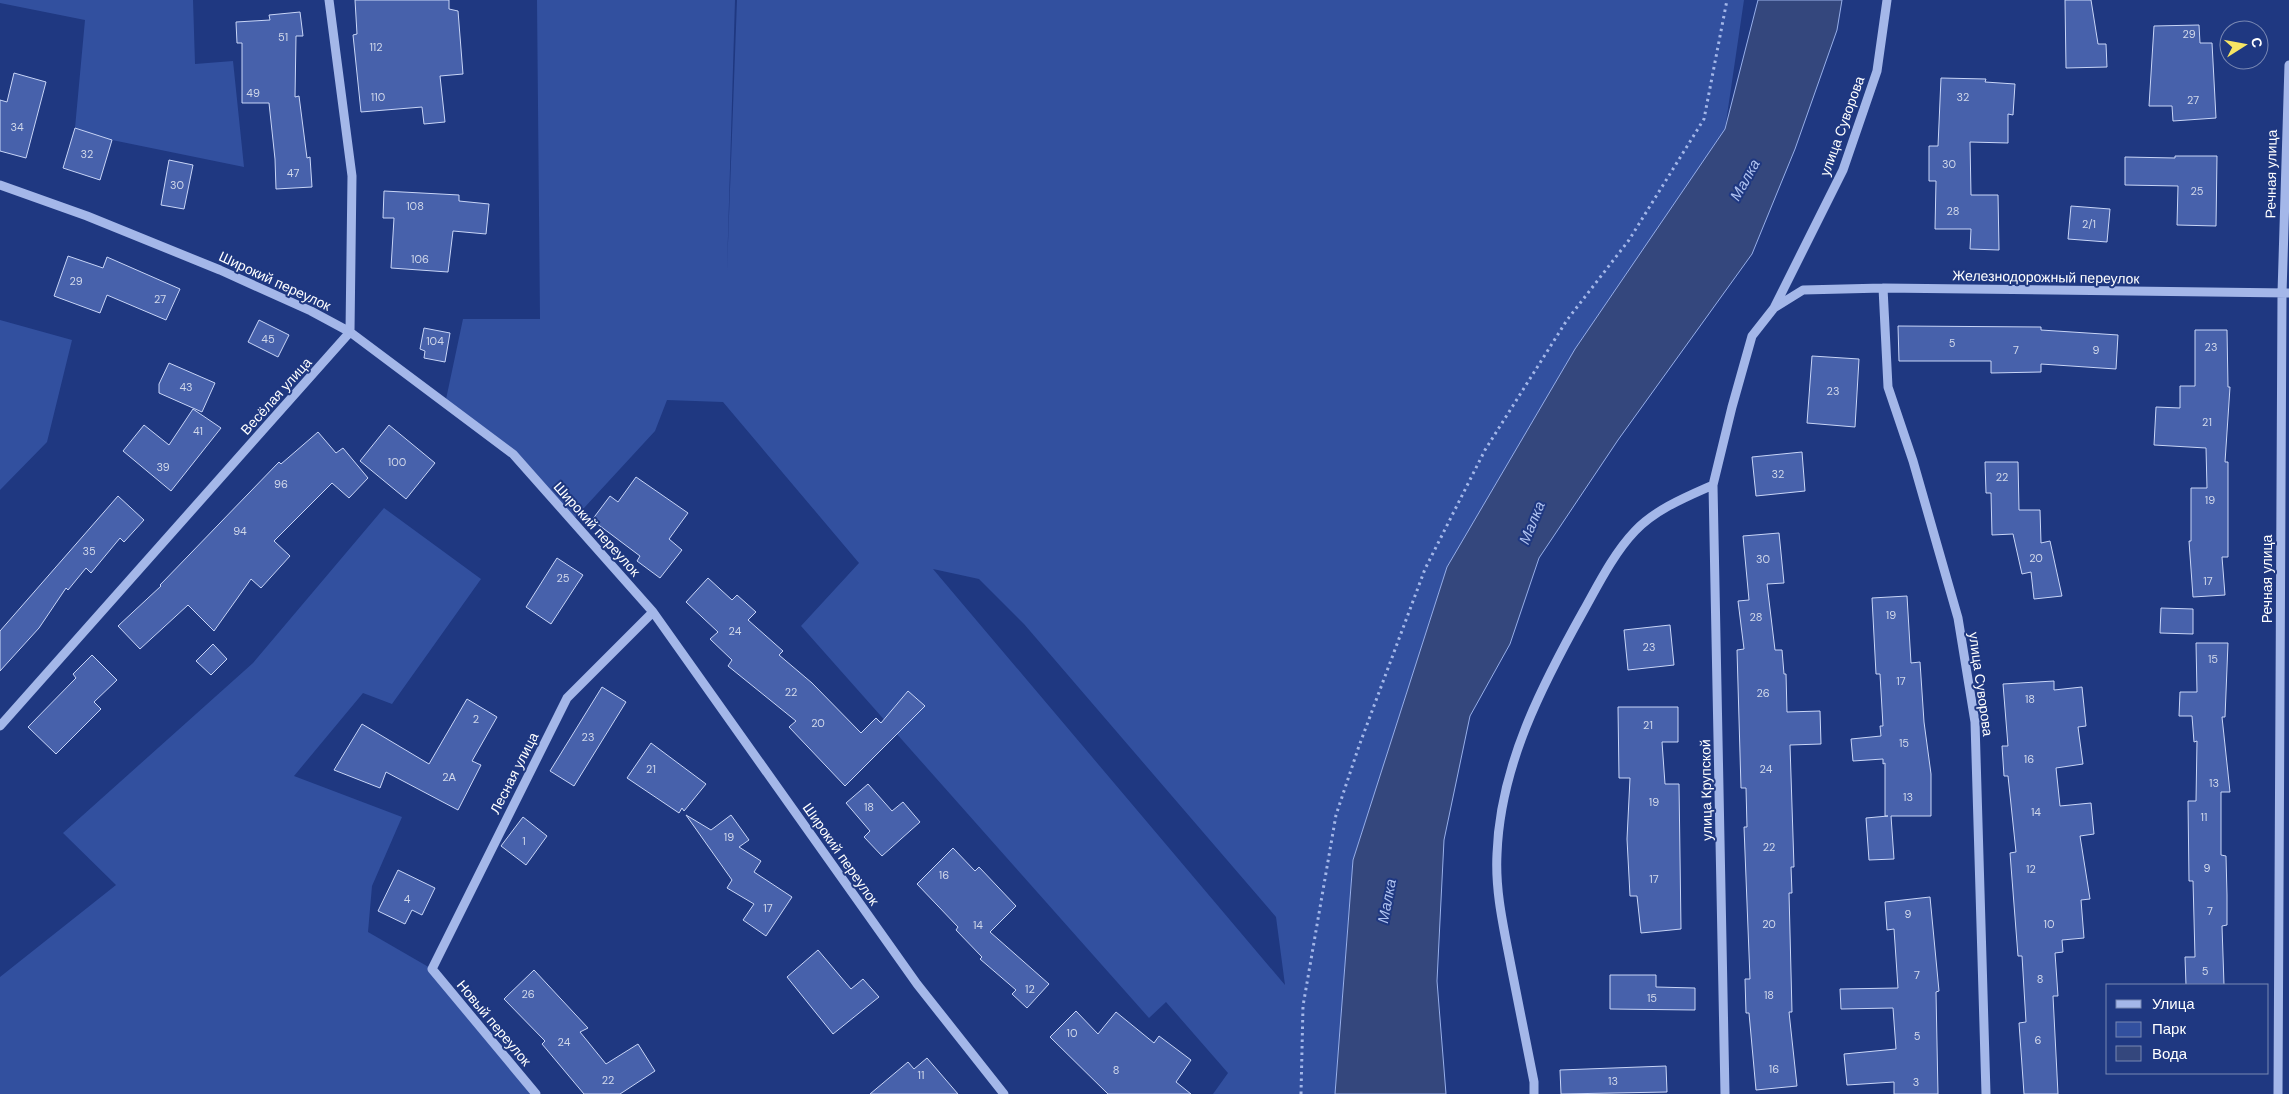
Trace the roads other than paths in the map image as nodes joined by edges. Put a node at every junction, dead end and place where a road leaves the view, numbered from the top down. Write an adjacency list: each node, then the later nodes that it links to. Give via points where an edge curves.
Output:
1 (329, 0): 8 (street, via 352,176)
2 (1887, 0): 7 (street, улица Суворова, via 1877,70 1843,170)
3 (2289, 65): 6 (street, Речная улица)
4 (0, 185): 8 (street, Широкий переулок, via 220,270)
5 (1883, 288): 6 (street, Железнодорожный переулок); 7 (street, Железнодорожный переулок, via 1803,290); 17 (street, улица Суворова, via 1888,387 1958,618 1975,722)
6 (2286, 293): 18 (street, Речная улица)
7 (1774, 308): 9 (street, улица Крупской, via 1752,336)
8 (350, 332): 10 (street, Широкий переулок, via 512,454); 11 (street, Весёлая улица)
9 (1713, 485): 15 (street, via 1672,504 1636,530 1611,563 1557,657 1515,757 1502,804 1497,854 1499,906); 16 (street, улица Крупской)
10 (653, 612): 12 (street, Лесная улица, via 567,698); 14 (street, Широкий переулок, via 917,984)
11 (0, 726)
12 (432, 969): 13 (street, Новый переулок)
13 (536, 1094)
14 (1004, 1094)
15 (1534, 1094)
16 (1725, 1094)
17 (1986, 1094)
18 (2278, 1094)

